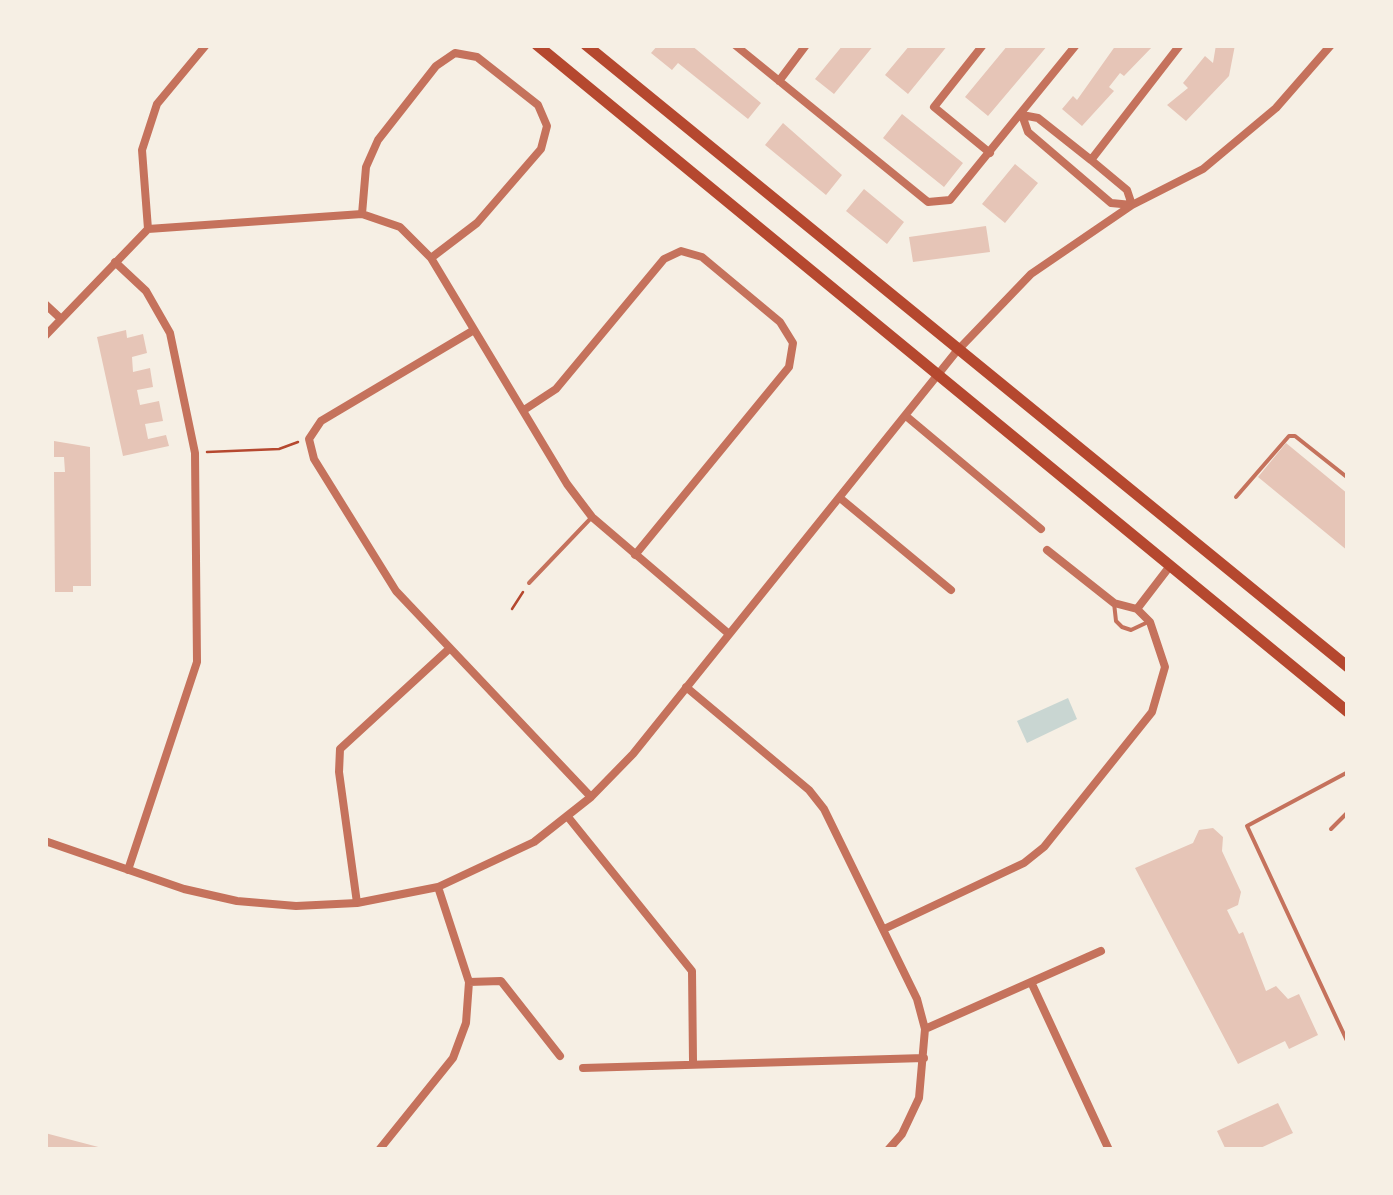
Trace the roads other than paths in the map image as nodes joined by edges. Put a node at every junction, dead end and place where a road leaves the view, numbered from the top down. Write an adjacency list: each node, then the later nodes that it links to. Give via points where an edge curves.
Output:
1 (206, 45): 16 (street, via 157,104 142,150)
2 (537, 45): 24 (main road)
3 (586, 45): 23 (main road)
4 (735, 45): 10 (street)
5 (806, 45): 10 (street)
6 (983, 45): 12 (street, via 934,108)
7 (1076, 45): 11 (street)
8 (1180, 45): 13 (street)
9 (1331, 45): 14 (street, via 1276,108 1203,169)
10 (779, 81): 12 (street, via 928,202 950,200)
11 (1022, 115): 12 (street); 13 (street, via 1038,118); 14 (street, via 1028,132 1111,203)
12 (990, 153)
13 (1091, 160): 14 (street, via 1128,190)
14 (1132, 205): 23 (street, via 1031,274)
15 (362, 214): 16 (street); 17 (street, via 400,227); 17 (street, via 366,166 378,140 436,66 454,53 477,57 538,105 548,126 541,149 477,224)
16 (148, 229): 18 (street)
17 (432, 258): 21 (street)
18 (114, 262): 20 (street); 51 (street, via 146,292 170,333 196,453 197,662)
19 (45, 304): 20 (street)
20 (59, 317): 22 (street)
21 (474, 330): 25 (street); 41 (street, via 321,421 309,439 314,459 396,590)
22 (45, 336)
23 (956, 352): 24 (street); 42 (main road)
24 (938, 375): 26 (street); 34 (main road)
25 (524, 410): 30 (street); 33 (street, via 556,389 664,259 681,251 702,256 780,322 793,342 789,367)
26 (906, 416): 28 (street); 31 (street)
27 (1348, 478): 29 (lane, via 1289,436)
28 (840, 498): 36 (street); 40 (street)
29 (1236, 498)
30 (592, 516): 33 (street); 35 (lane)
31 (1042, 528)
32 (1046, 550): 37 (street)
33 (636, 555): 40 (street)
34 (1170, 566): 38 (street); 44 (main road)
35 (529, 582)
36 (951, 590)
37 (1114, 603): 38 (street); 39 (lane, via 1122,627)
38 (1137, 609): 39 (street)
39 (1150, 622): 54 (street, via 1165,667 1152,712 1044,847 1024,863)
40 (729, 634): 43 (street)
41 (450, 648): 46 (street); 53 (street, via 340,750)
42 (1348, 667)
43 (686, 687): 46 (street); 54 (street, via 809,790 836,829)
44 (1348, 712)
45 (1348, 772): 59 (lane, via 1247,826)
46 (591, 796): 48 (street)
47 (1348, 812): 49 (lane)
48 (568, 816): 52 (street, via 534,842); 62 (street, via 692,971)
49 (1332, 829)
50 (45, 840): 51 (street)
51 (128, 870): 53 (street, via 237,902)
52 (438, 888): 53 (street); 56 (street)
53 (357, 903)
54 (884, 929): 58 (street)
55 (1101, 951): 57 (street)
56 (469, 982): 60 (street, via 500,981); 64 (street, via 466,1024 452,1058)
57 (1030, 982): 58 (street); 66 (street)
58 (925, 1030): 61 (street)
59 (1348, 1043)
60 (560, 1056)
61 (924, 1058): 62 (street); 65 (street, via 919,1098)
62 (693, 1062): 63 (street)
63 (583, 1068)
64 (379, 1150)
65 (888, 1150)
66 (1109, 1150)

